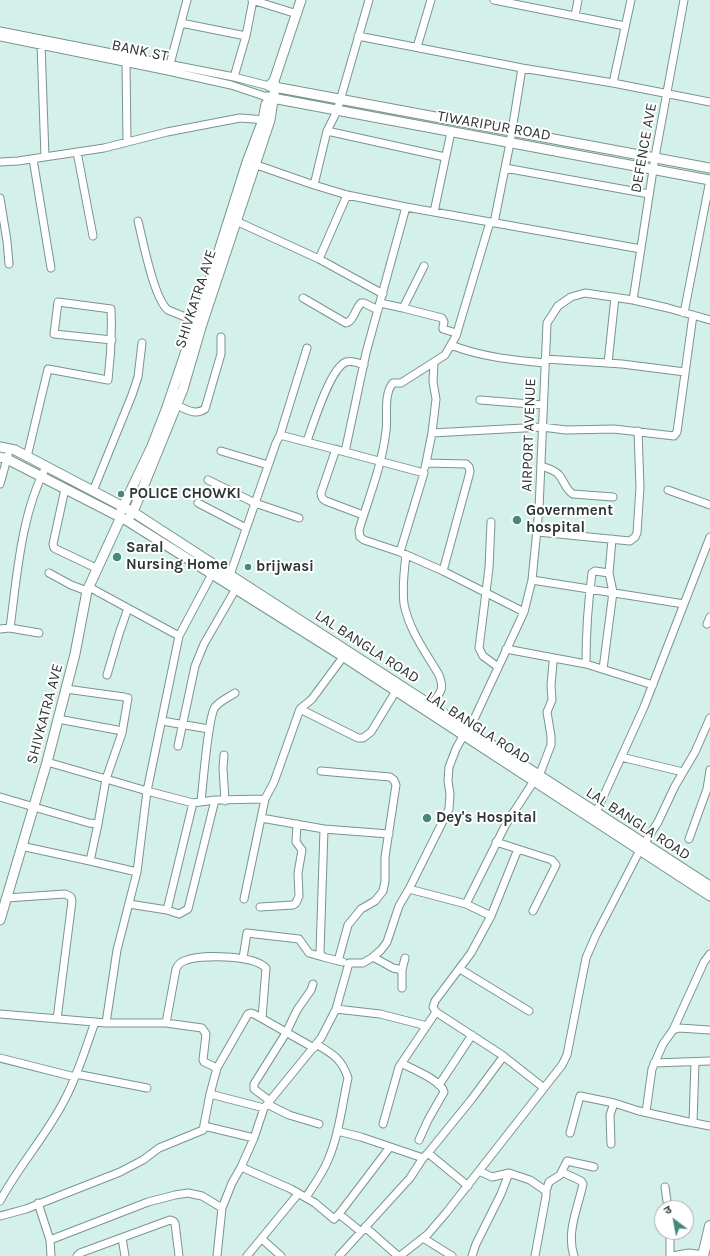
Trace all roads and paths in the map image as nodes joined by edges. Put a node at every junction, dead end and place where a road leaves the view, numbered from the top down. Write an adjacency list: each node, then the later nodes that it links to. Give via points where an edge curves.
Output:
1 (187, 0): 12 (street)
2 (253, 0): 10 (street); 15 (street)
3 (301, 0): 10 (street, SHIVKATRA AVE)
4 (368, 0): 16 (street)
5 (431, 0): 19 (street)
6 (494, 0): 11 (street)
7 (578, 0): 11 (street)
8 (631, 0): 13 (street)
9 (684, 0): 27 (street, DEFENCE AVE)
10 (297, 14): 26 (street, SHIVKATRA AVE)
11 (575, 16): 13 (street)
12 (181, 23): 15 (street); 22 (street)
13 (625, 26): 25 (street)
14 (0, 31): 20 (street)
15 (246, 36): 24 (street)
16 (358, 36): 19 (street); 29 (street)
17 (0, 37): 18 (street, BANK ST)
18 (41, 44): 20 (street, BANK ST); 39 (street)
19 (417, 47): 23 (street)
20 (76, 49): 21 (street, BANK ST); 22 (street)
21 (126, 62): 28 (street, BANK ST, via 232,85); 36 (street)
22 (170, 64): 24 (street)
23 (522, 68): 25 (street); 34 (street)
24 (234, 77): 26 (street)
25 (612, 83): 27 (street)
26 (272, 84): 28 (street, SHIVKATRA AVE); 29 (street)
27 (667, 93): 30 (street); 41 (street, DEFENCE AVE)
28 (270, 98): 31 (street, TIWARIPUR ROAD); 32 (street, SHIVKATRA AVE)
29 (339, 100): 31 (street); 34 (street)
30 (710, 102)
31 (337, 111): 33 (street); 35 (street, TIWARIPUR ROAD)
32 (266, 120): 36 (street, via 233,119); 44 (street, SHIVKATRA AVE)
33 (327, 131): 40 (street); 49 (street)
34 (511, 131): 37 (street); 41 (street)
35 (451, 132): 37 (street, TIWARIPUR ROAD); 40 (street)
36 (127, 142): 38 (street)
37 (510, 143): 45 (street); 47 (street, TIWARIPUR ROAD)
38 (77, 152): 39 (street); 58 (street)
39 (45, 157): 42 (street)
40 (445, 157): 54 (street)
41 (655, 157): 46 (street); 47 (street, DEFENCE AVE)
42 (33, 159): 43 (street); 63 (street)
43 (0, 162)
44 (251, 163): 49 (street); 55 (street, SHIVKATRA AVE); 73 (street)
45 (505, 168): 50 (street); 57 (street)
46 (710, 168)
47 (653, 169): 48 (street, TIWARIPUR ROAD); 50 (street, DEFENCE AVE)
48 (710, 180): 70 (street)
49 (314, 185): 51 (street)
50 (649, 194): 59 (street, DEFENCE AVE)
51 (347, 195): 53 (street); 60 (street)
52 (0, 198): 61 (street)
53 (406, 207): 54 (street); 64 (street)
54 (434, 212): 57 (street)
55 (236, 221): 60 (street); 73 (street, SHIVKATRA AVE)
56 (138, 222): 73 (street, via 148,265 164,307)
57 (492, 222): 59 (street); 74 (street)
58 (93, 236)
59 (641, 249): 67 (street, DEFENCE AVE)
60 (319, 259): 64 (street)
61 (9, 264)
62 (424, 266): 69 (street)
63 (51, 268)
64 (383, 294): 68 (street)
65 (615, 297): 67 (street, AIRPORT AVENUE); 80 (street, AIRPORT AVENUE, via 585,293 571,297 558,306 547,323); 82 (street)
66 (303, 298): 68 (street, via 346,323 361,303)
67 (633, 300): 70 (street, AIRPORT AVENUE)
68 (379, 306): 69 (street); 83 (street)
69 (403, 308): 74 (street, via 442,318 443,328)
70 (684, 313): 71 (street, AIRPORT AVENUE)
71 (693, 315): 72 (street, AIRPORT AVENUE); 84 (street)
72 (710, 320)
73 (199, 322): 87 (street, SHIVKATRA AVE, via 182,389)
74 (456, 333): 78 (street)
75 (222, 337): 87 (street, via 221,354 205,409 194,413)
76 (112, 340): 76 (street, via 111,308 58,302 54,334); 98 (street, via 108,380 48,368)
77 (142, 343): 111 (street, via 138,377)
78 (451, 345): 80 (street, via 487,356); 81 (street, via 445,355)
79 (307, 348): 91 (street)
80 (545, 361): 82 (street); 86 (street, AIRPORT AVENUE)
81 (434, 362): 90 (street, via 432,382 436,399); 100 (street, via 401,383 391,385)
82 (608, 363): 84 (street)
83 (364, 365): 92 (street, via 352,361 345,362 338,368 319,405); 97 (street)
84 (685, 372): 89 (street, via 676,435)
85 (480, 400): 86 (street)
86 (543, 404): 88 (street, AIRPORT AVENUE)
87 (171, 410): 116 (street); 117 (street, SHIVKATRA AVE)
88 (542, 428): 89 (street); 90 (street); 103 (street, AIRPORT AVENUE)
89 (638, 431): 125 (street, via 640,487 637,533 630,541)
90 (432, 433): 101 (street)
91 (280, 434): 92 (street); 102 (street)
92 (307, 441): 95 (street)
93 (0, 447): 94 (street, LAL BANGLA ROAD)
94 (10, 449): 98 (street, LAL BANGLA ROAD); 99 (street)
95 (336, 449): 97 (street); 118 (street, via 321,493 322,499)
96 (220, 451): 102 (street)
97 (345, 452): 100 (street)
98 (26, 457): 104 (street, LAL BANGLA ROAD)
99 (4, 458): 106 (street); 108 (street)
100 (381, 461): 105 (street); 118 (street)
101 (426, 463): 105 (street); 128 (street, via 466,464 470,472)
102 (268, 465): 114 (street)
103 (541, 466): 112 (street, via 558,474 573,494); 123 (street, AIRPORT AVENUE)
104 (46, 467): 106 (street); 111 (street, LAL BANGLA ROAD)
105 (424, 473): 126 (street)
106 (40, 477): 109 (street); 142 (street, via 23,540)
107 (208, 480): 114 (street)
108 (0, 484)
109 (65, 489): 119 (street); 127 (street, via 52,544 54,548)
110 (668, 490): 115 (street)
111 (93, 491): 116 (street, LAL BANGLA ROAD)
112 (613, 497)
113 (198, 503): 122 (street)
114 (255, 503): 120 (street); 122 (street)
115 (710, 505)
116 (123, 507): 117 (street, LAL BANGLA ROAD); 119 (street)
117 (133, 512): 119 (street, SHIVKATRA AVE); 132 (street, LAL BANGLA ROAD)
118 (363, 515): 126 (street, via 360,537)
119 (122, 518): 127 (street, SHIVKATRA AVE); 131 (street)
120 (299, 518)
121 (491, 522): 138 (street)
122 (246, 528): 132 (street)
123 (538, 532): 125 (street); 133 (street, AIRPORT AVENUE)
124 (710, 538): 139 (street)
125 (612, 539): 130 (street)
126 (403, 554): 128 (street); 158 (street, via 404,604 410,624 442,684)
127 (98, 569): 136 (street, SHIVKATRA AVE)
128 (443, 571): 138 (street)
129 (49, 573): 136 (street, via 71,585)
130 (610, 573): 135 (street, via 593,572); 137 (street)
131 (212, 574): 134 (street); 145 (street)
132 (230, 575): 134 (street, LAL BANGLA ROAD)
133 (532, 580): 135 (street); 141 (street, AIRPORT AVENUE)
134 (238, 585): 147 (street, LAL BANGLA ROAD); 162 (street, via 204,644 195,666)
135 (590, 588): 137 (street); 149 (street)
136 (88, 589): 140 (street); 155 (street, SHIVKATRA AVE)
137 (613, 592): 139 (street); 151 (street)
138 (486, 593): 141 (street); 150 (street, via 479,648 483,656)
139 (684, 604): 153 (street)
140 (128, 608): 145 (street); 152 (street)
141 (524, 612): 146 (street, AIRPORT AVENUE)
142 (10, 628): 143 (street); 144 (street)
143 (0, 629)
144 (39, 633)
145 (179, 636): 161 (street)
146 (506, 649): 149 (street); 150 (street, AIRPORT AVENUE)
147 (346, 654): 154 (street, LAL BANGLA ROAD); 157 (street, via 312,699)
148 (554, 663): 174 (street, via 552,700 547,712 551,745)
149 (586, 664): 151 (street)
150 (498, 667): 165 (street, AIRPORT AVENUE)
151 (603, 669): 153 (street)
152 (107, 675)
153 (653, 685): 169 (street)
154 (398, 688): 157 (street, via 371,732 363,738 358,738); 158 (street, LAL BANGLA ROAD)
155 (66, 689): 160 (street, SHIVKATRA AVE); 175 (street, via 126,698 122,732)
156 (235, 692): 163 (street, via 216,706)
157 (300, 709): 178 (street, via 277,774)
158 (429, 709): 165 (street, LAL BANGLA ROAD)
159 (710, 718): 166 (street)
160 (58, 719): 164 (street); 170 (street, SHIVKATRA AVE)
161 (162, 721): 162 (street); 176 (street)
162 (182, 724): 163 (street); 167 (street)
163 (209, 729): 181 (street)
164 (117, 730)
165 (466, 733): 174 (street, LAL BANGLA ROAD); 197 (street, AIRPORT AVENUE, via 449,767 449,809)
166 (707, 733): 173 (street)
167 (178, 746)
168 (224, 755): 180 (street)
169 (621, 757): 173 (street); 183 (street)
170 (47, 762): 175 (street); 182 (street, SHIVKATRA AVE)
171 (710, 770): 189 (street, via 707,789)
172 (320, 771): 188 (street, via 390,777 394,780 396,797)
173 (683, 772): 192 (street, via 658,822)
174 (536, 778): 183 (street, LAL BANGLA ROAD); 190 (street)
175 (106, 779): 176 (street); 185 (street)
176 (147, 790): 181 (street); 195 (street)
177 (0, 797): 182 (street)
178 (265, 799): 180 (street); 184 (street)
179 (215, 800): 180 (street); 181 (street); 204 (street, via 188,909 179,914)
180 (225, 801)
181 (197, 802): 204 (street)
182 (34, 806): 185 (street); 191 (street, SHIVKATRA AVE)
183 (595, 816): 192 (street, LAL BANGLA ROAD)
184 (261, 818): 186 (street); 200 (street)
185 (98, 824): 194 (street)
186 (297, 824): 187 (street); 203 (street, via 296,842 302,850 298,873 299,896 296,903)
187 (324, 829): 188 (street); 209 (street, via 320,953)
188 (389, 834): 213 (street, via 383,891 375,901 361,909 348,925)
189 (689, 839)
190 (496, 842): 193 (street); 202 (street)
191 (22, 846): 194 (street); 199 (street, SHIVKATRA AVE)
192 (642, 847): 196 (street, LAL BANGLA ROAD); 198 (street, LAL BANGLA ROAD); 244 (street, via 586,958 567,1055)
193 (518, 850): 205 (street, via 552,860 556,865); 206 (street)
194 (90, 861): 195 (street)
195 (137, 872): 201 (street)
196 (710, 886)
197 (409, 890): 202 (street); 210 (street, AIRPORT AVENUE, via 398,906 387,942)
198 (710, 896)
199 (6, 898): 207 (street, SHIVKATRA AVE); 224 (street, via 65,894 71,898)
200 (244, 899)
201 (129, 904): 204 (street); 226 (street, via 117,950)
202 (466, 904): 206 (street)
203 (260, 907)
204 (167, 910)
205 (533, 911)
206 (491, 916): 215 (street)
207 (0, 917)
208 (710, 954): 229 (street)
209 (323, 957): 211 (street, AIRPORT AVENUE, via 309,954 299,938 247,933); 213 (street, AIRPORT AVENUE)
210 (373, 957): 214 (street, AIRPORT AVENUE, via 363,963); 216 (street)
211 (243, 958): 223 (street, via 262,963 266,968); 227 (street, via 217,956 184,960 178,964)
212 (405, 958): 216 (street)
213 (338, 961): 214 (street, AIRPORT AVENUE)
214 (349, 963): 219 (street)
215 (460, 969): 220 (street); 221 (street, via 435,1001 433,1007)
216 (402, 970): 218 (street)
217 (313, 984): 231 (street)
218 (402, 988)
219 (336, 1009): 228 (street, via 380,1014); 233 (street)
220 (529, 1011)
221 (436, 1012): 228 (street); 232 (street)
222 (0, 1014): 224 (street)
223 (262, 1018): 231 (street); 240 (street, via 248,1014)
224 (57, 1019): 225 (street)
225 (95, 1022): 226 (street); 241 (street)
226 (106, 1023): 227 (street)
227 (166, 1023): 240 (street, via 202,1028 206,1034 203,1060)
228 (427, 1026): 239 (street)
229 (673, 1030): 230 (street); 238 (street)
230 (710, 1030)
231 (286, 1032): 233 (street); 247 (street, via 253,1087)
232 (472, 1035): 234 (street); 242 (street)
233 (315, 1046): 247 (street); 254 (street, via 337,1057 348,1078)
234 (502, 1055): 244 (street); 260 (street, via 501,1060 471,1100)
235 (0, 1058): 241 (street)
236 (710, 1061): 237 (street)
237 (695, 1062): 238 (street); 249 (street)
238 (654, 1063): 248 (street)
239 (401, 1064): 242 (street); 251 (street)
240 (217, 1068): 245 (street)
241 (76, 1075): 243 (street); 272 (street, via 59,1109)
242 (439, 1085): 257 (street, via 443,1087 444,1092)
243 (147, 1088)
244 (544, 1088): 263 (street)
245 (210, 1094): 247 (street); 252 (street)
246 (614, 1103): 248 (street); 255 (street, via 580,1096); 258 (street, via 610,1115)
247 (267, 1104): 250 (street); 256 (street)
248 (646, 1112): 249 (street)
249 (693, 1123): 253 (street)
250 (319, 1124)
251 (383, 1124)
252 (204, 1126): 256 (street); 273 (street, via 200,1132 159,1148 120,1172)
253 (710, 1126)
254 (337, 1131): 259 (street); 270 (street, via 325,1168)
255 (570, 1133)
256 (254, 1138): 261 (street)
257 (418, 1140)
258 (611, 1144)
259 (390, 1147): 260 (street); 275 (street)
260 (426, 1155): 266 (street); 278 (street, via 410,1178)
261 (241, 1167): 269 (street); 274 (street)
262 (594, 1167): 264 (street, via 567,1161)
263 (480, 1171): 265 (street, via 492,1177); 266 (street)
264 (562, 1172): 268 (street, via 549,1182); 297 (street, via 584,1184 571,1230)
265 (509, 1173): 268 (street, via 530,1180); 295 (street, via 502,1194)
266 (468, 1186): 280 (street)
267 (666, 1187): 271 (street)
268 (546, 1191): 296 (street)
269 (298, 1194): 270 (street); 281 (street)
270 (306, 1198): 275 (street, via 332,1219)
271 (667, 1200)
272 (0, 1201)
273 (38, 1203): 276 (street); 282 (street)
274 (222, 1208): 282 (street, via 202,1196 188,1193 175,1195 148,1202); 289 (street)
275 (339, 1214): 278 (street)
276 (0, 1216)
277 (710, 1226): 284 (main road)
278 (363, 1229): 292 (street); 293 (street)
279 (122, 1238): 286 (street); 287 (street); 288 (street, via 170,1220 174,1221)
280 (423, 1238): 293 (street); 294 (street)
281 (262, 1239): 290 (street); 291 (street)
282 (50, 1240): 285 (street)
283 (670, 1240): 298 (street)
284 (703, 1255): 298 (street, via 689,1253)
285 (51, 1256)
286 (77, 1256)
287 (125, 1256)
288 (180, 1256)
289 (217, 1256)
290 (247, 1256)
291 (281, 1256)
292 (339, 1256)
293 (399, 1256)
294 (452, 1256)
295 (472, 1256)
296 (535, 1256)
297 (574, 1256)
298 (671, 1256)

